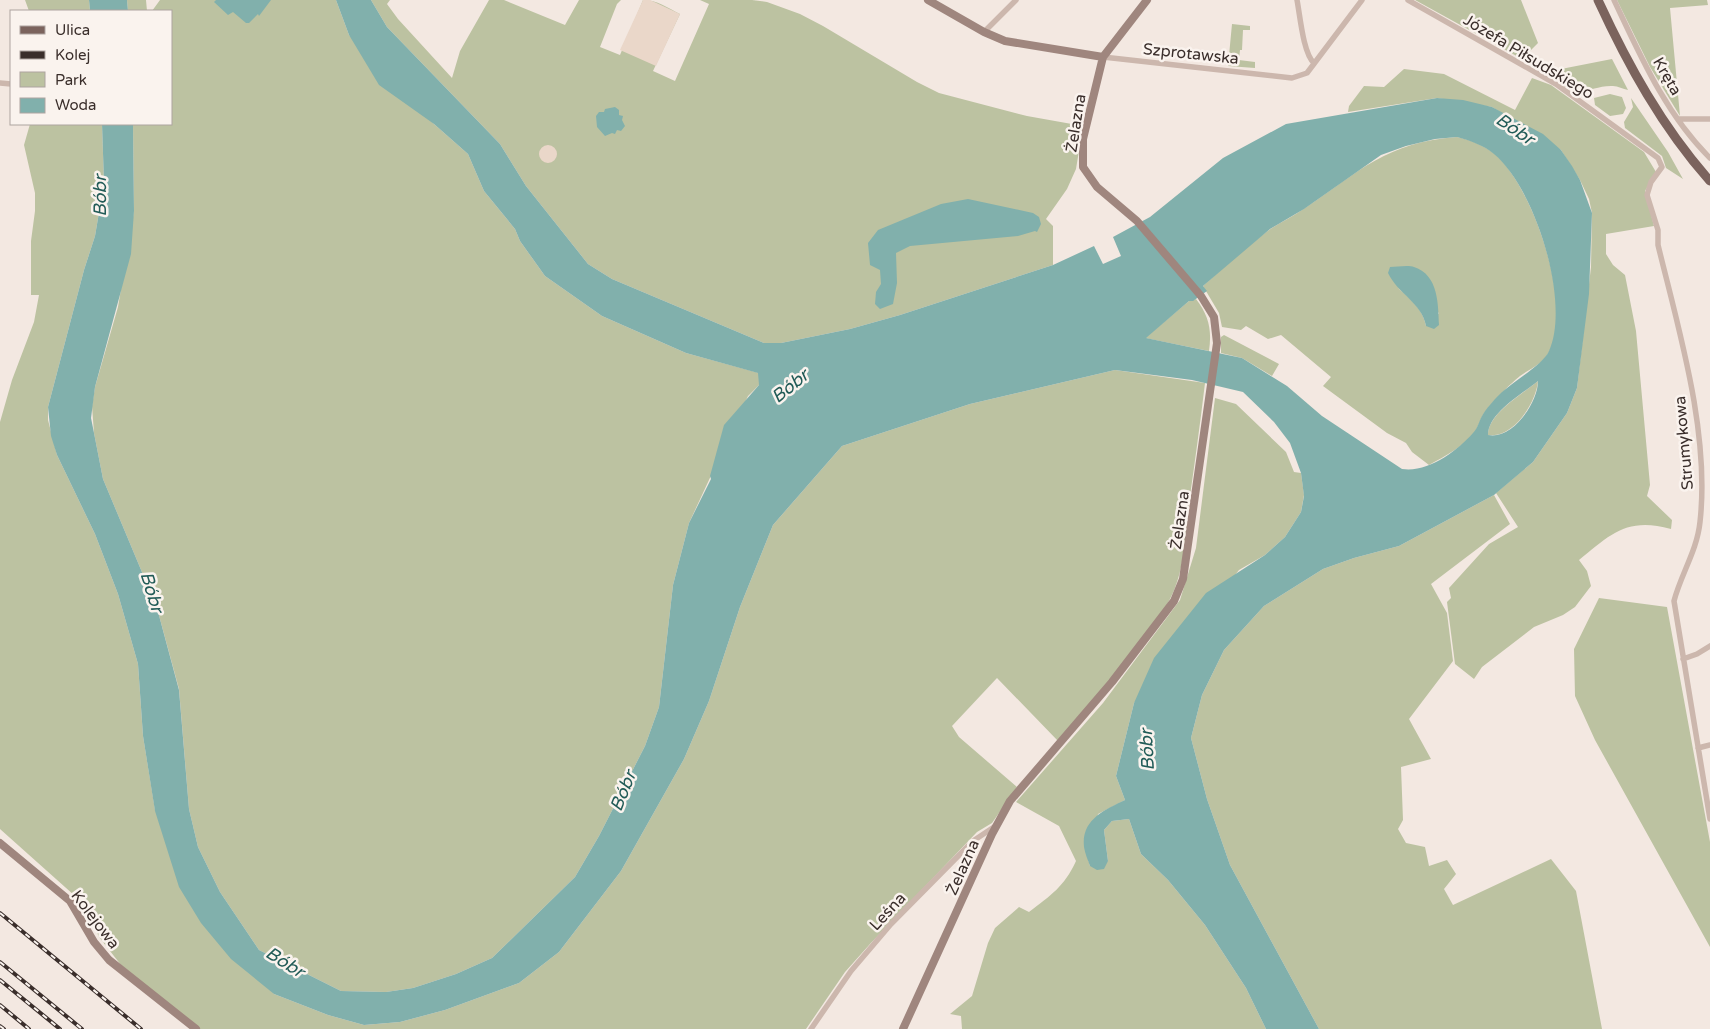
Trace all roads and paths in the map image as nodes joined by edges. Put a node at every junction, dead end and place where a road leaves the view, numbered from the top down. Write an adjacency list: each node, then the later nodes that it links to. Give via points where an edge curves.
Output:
1 (928, 0): 9 (street, Szprotawska)
2 (1016, 0): 9 (street)
3 (1147, 0): 10 (street, Żelazna)
4 (1297, 0): 11 (street)
5 (1362, 0): 11 (street, Szprotawska)
6 (1408, 0): 14 (street, Józefa Piłsudskiego, via 1556,84)
7 (1598, 0): 16 (main road, via 1646,93)
8 (1614, 0): 12 (street, Kręta, via 1643,60)
9 (984, 32): 10 (street, Szprotawska, via 1005,41)
10 (1103, 57): 11 (street, Szprotawska, via 1284,78 1307,73); 22 (street, Żelazna, via 1083,139 1083,167 1097,187 1137,221 1201,296 1214,317 1217,343 1210,397 1187,558 1179,592 1112,682 1010,801)
11 (1314, 63)
12 (1678, 119): 13 (street); 15 (street, Kręta)
13 (1710, 119)
14 (1658, 158): 18 (street, Strumykowa, via 1662,167 1651,182 1647,195 1658,230 1658,245 1692,392 1702,474 1700,523 1691,559 1679,580 1674,601)
15 (1710, 158)
16 (1710, 180)
17 (1710, 646): 18 (street)
18 (1683, 659): 20 (street, Strumykowa)
19 (1710, 745): 20 (street)
20 (1698, 748): 21 (street, Strumykowa)
21 (1710, 818)
22 (997, 825): 25 (street, Leśna, via 973,840 892,924 851,971); 26 (street, Żelazna)
23 (0, 842): 24 (street, Kolejowa, via 70,902 109,960)
24 (196, 1029)
25 (811, 1029)
26 (903, 1029)

